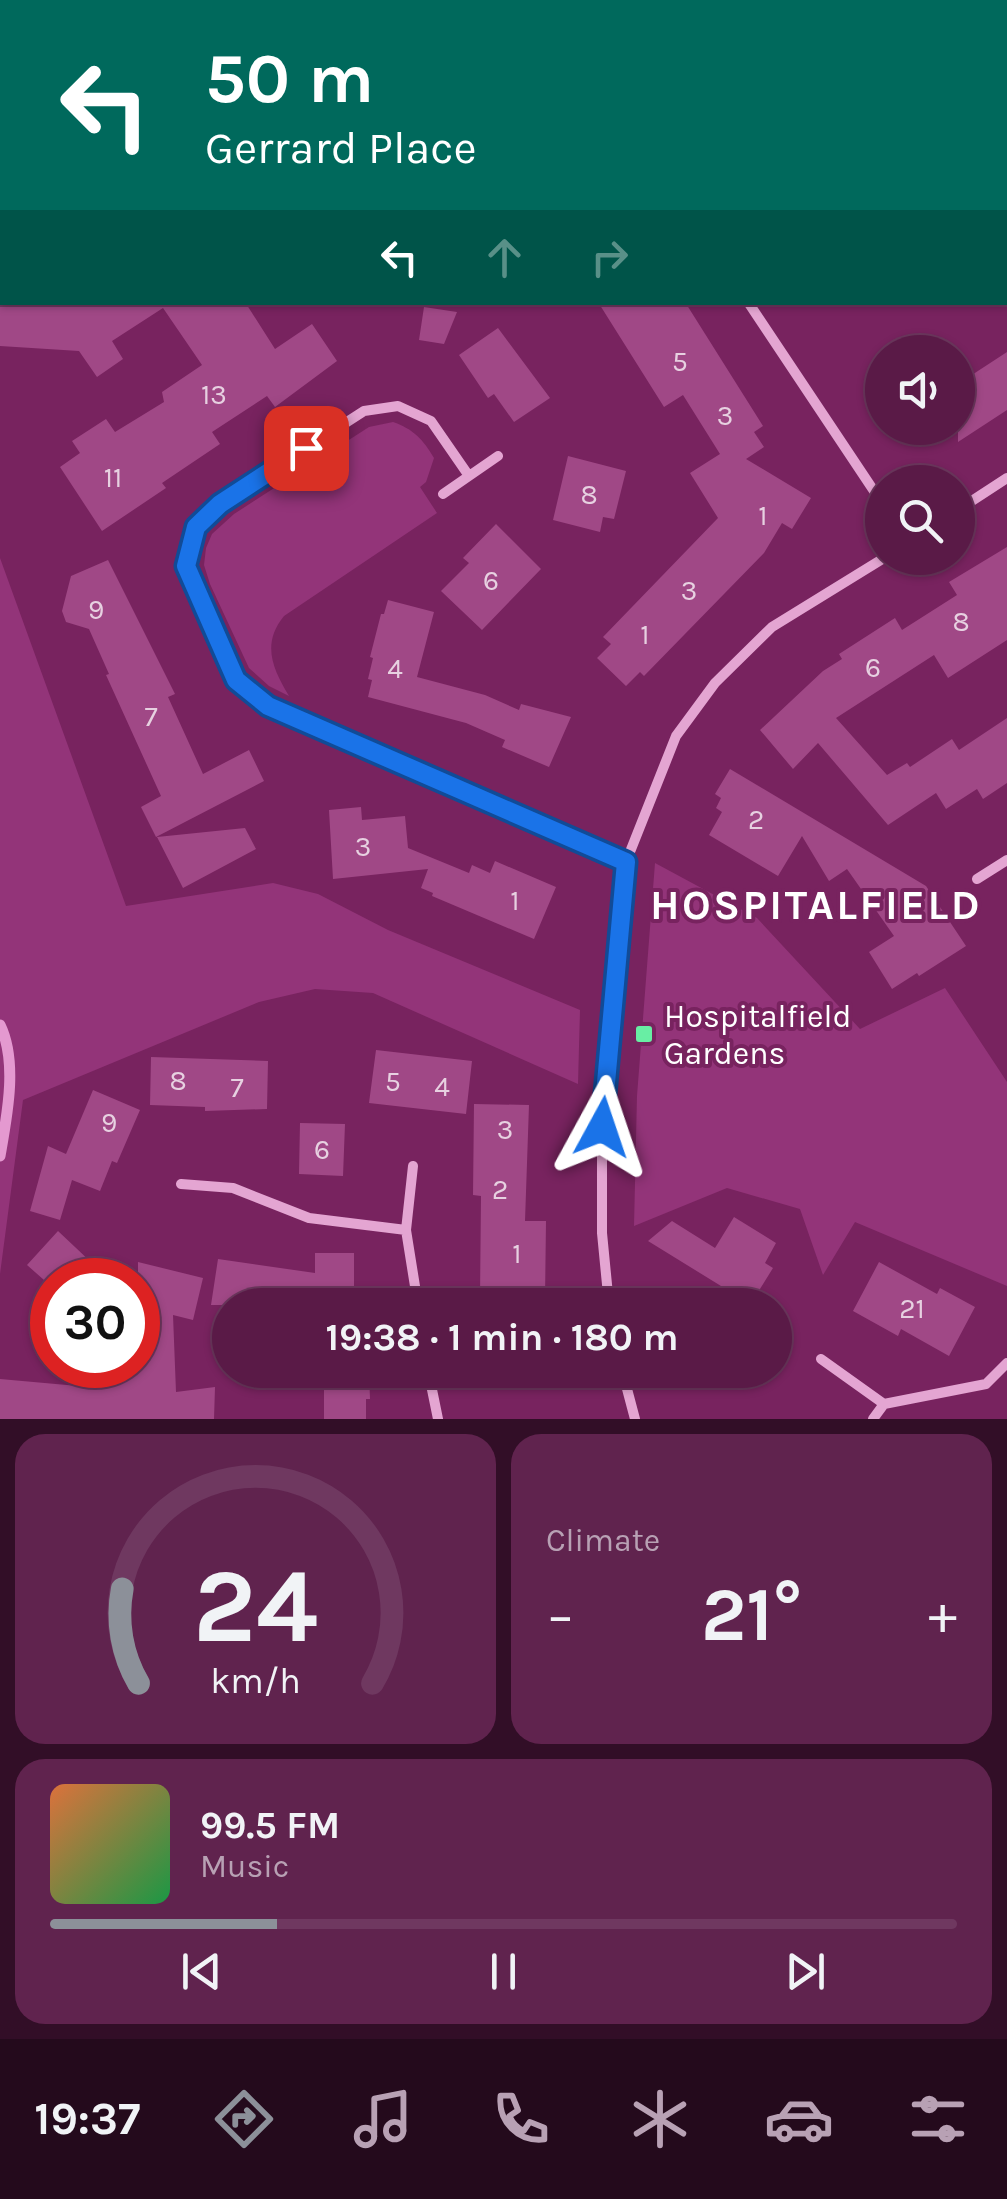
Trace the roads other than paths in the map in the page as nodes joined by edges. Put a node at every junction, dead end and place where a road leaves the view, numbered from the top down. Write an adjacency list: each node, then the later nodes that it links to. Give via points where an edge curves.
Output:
1 (750, 305): 4 (street)
2 (498, 456): 3 (street)
3 (469, 476): 6 (street); 10 (street, via 432,421 398,406 364,411 220,504 196,527 186,566 236,680 268,706)
4 (865, 478)
5 (1007, 478): 7 (street)
6 (443, 494)
7 (975, 499)
8 (865, 570): 10 (street, via 772,628 715,683 676,736)
9 (1007, 860): 11 (street)
10 (626, 862): 16 (street, via 602,1127)
11 (977, 880)
12 (413, 1166): 14 (street)
13 (182, 1184): 14 (street, via 234,1188 309,1218)
14 (406, 1230): 15 (street)
15 (415, 1288)
16 (607, 1288)
17 (821, 1359): 21 (street)
18 (1007, 1363): 21 (street, via 986,1384)
19 (432, 1388): 22 (street)
20 (626, 1388): 23 (street)
21 (884, 1404): 24 (street)
22 (438, 1419)
23 (634, 1419)
24 (872, 1419)

